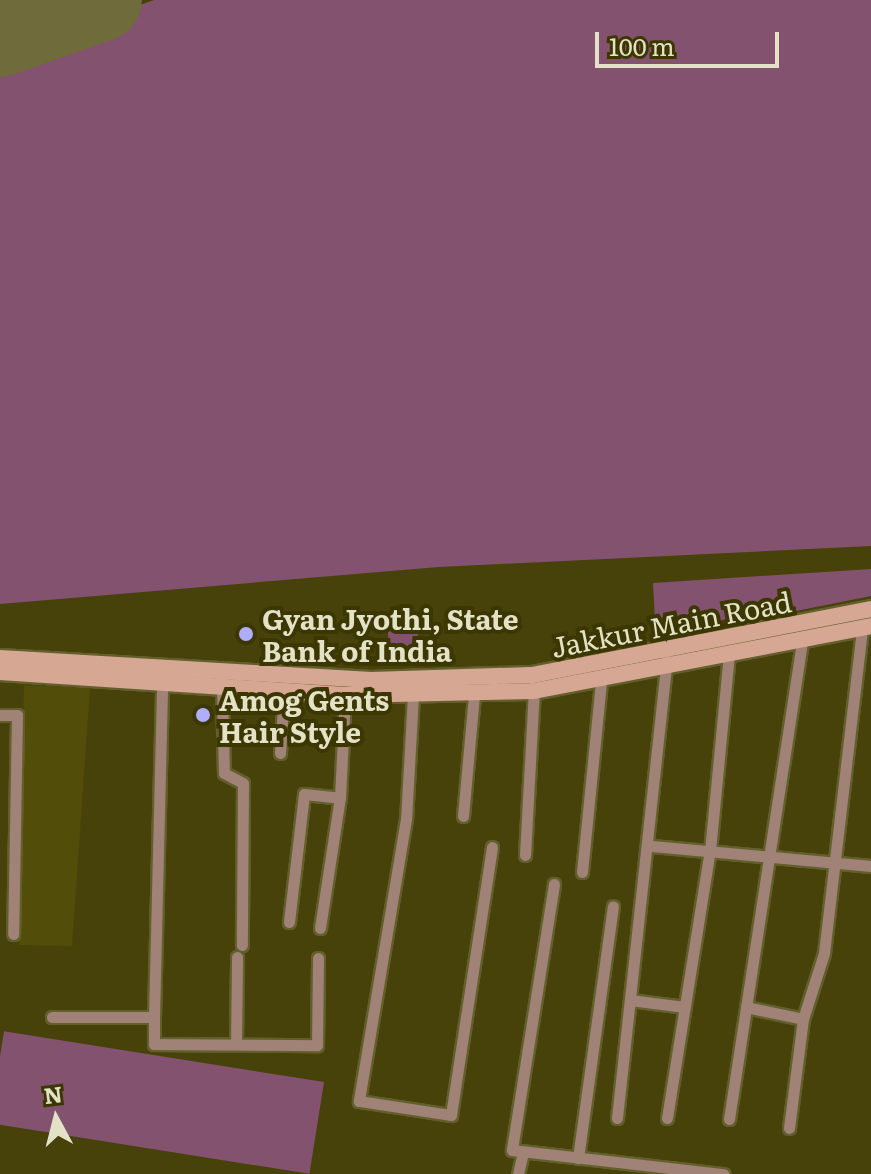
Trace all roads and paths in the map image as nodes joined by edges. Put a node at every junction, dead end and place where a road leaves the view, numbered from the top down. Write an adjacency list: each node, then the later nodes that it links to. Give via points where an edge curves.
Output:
1 (871, 609): 6 (main road, Jakkur Main Road)
2 (867, 627): 3 (main road, Jakkur Main Road); 26 (street)
3 (802, 642): 4 (main road, Jakkur Main Road); 25 (street)
4 (729, 655): 6 (main road, Jakkur Main Road); 23 (street)
5 (0, 658): 10 (main road, Jakkur Main Road)
6 (667, 659): 8 (main road, Jakkur Main Road); 10 (main road, Jakkur Main Road, via 532,675); 21 (street)
7 (0, 672): 9 (main road, Jakkur Main Road)
8 (601, 680): 12 (main road, Jakkur Main Road); 28 (street)
9 (162, 683): 11 (main road, Jakkur Main Road); 41 (street)
10 (265, 684): 11 (main road, Jakkur Main Road); 13 (main road, Jakkur Main Road)
11 (222, 688): 34 (street, via 223,769 243,783)
12 (534, 691): 14 (main road, Jakkur Main Road); 24 (street)
13 (284, 692): 15 (main road, Jakkur Main Road); 18 (street)
14 (474, 694): 16 (main road, Jakkur Main Road); 20 (street)
15 (345, 695): 16 (main road, Jakkur Main Road); 19 (street)
16 (413, 695): 22 (street, via 406,819 359,1101 451,1115)
17 (0, 715): 33 (street, via 17,715)
18 (280, 753)
19 (340, 798): 31 (street, via 304,794); 32 (street)
20 (463, 816)
21 (652, 846): 23 (street); 37 (street)
22 (492, 847)
23 (710, 851): 25 (street); 38 (street)
24 (525, 855)
25 (771, 857): 26 (street); 39 (street)
26 (835, 863): 27 (street); 42 (street, via 824,953)
27 (871, 866)
28 (582, 872)
29 (554, 884): 48 (street, via 512,1150)
30 (613, 906): 49 (street)
31 (289, 922)
32 (320, 928)
33 (13, 934)
34 (242, 945)
35 (237, 957): 43 (street)
36 (318, 958): 43 (street, via 317,1045)
37 (630, 1000): 38 (street); 44 (street)
38 (685, 1007): 45 (street)
39 (746, 1007): 42 (street); 46 (street)
40 (52, 1017): 41 (street)
41 (154, 1017): 43 (street, via 154,1044)
42 (803, 1019): 47 (street)
43 (236, 1044)
44 (617, 1118)
45 (667, 1118)
46 (729, 1119)
47 (789, 1128)
48 (523, 1152): 49 (street); 52 (street)
49 (578, 1158): 50 (street)
50 (608, 1168): 51 (street)
51 (698, 1173): 53 (street)
52 (518, 1174)
53 (724, 1174)

